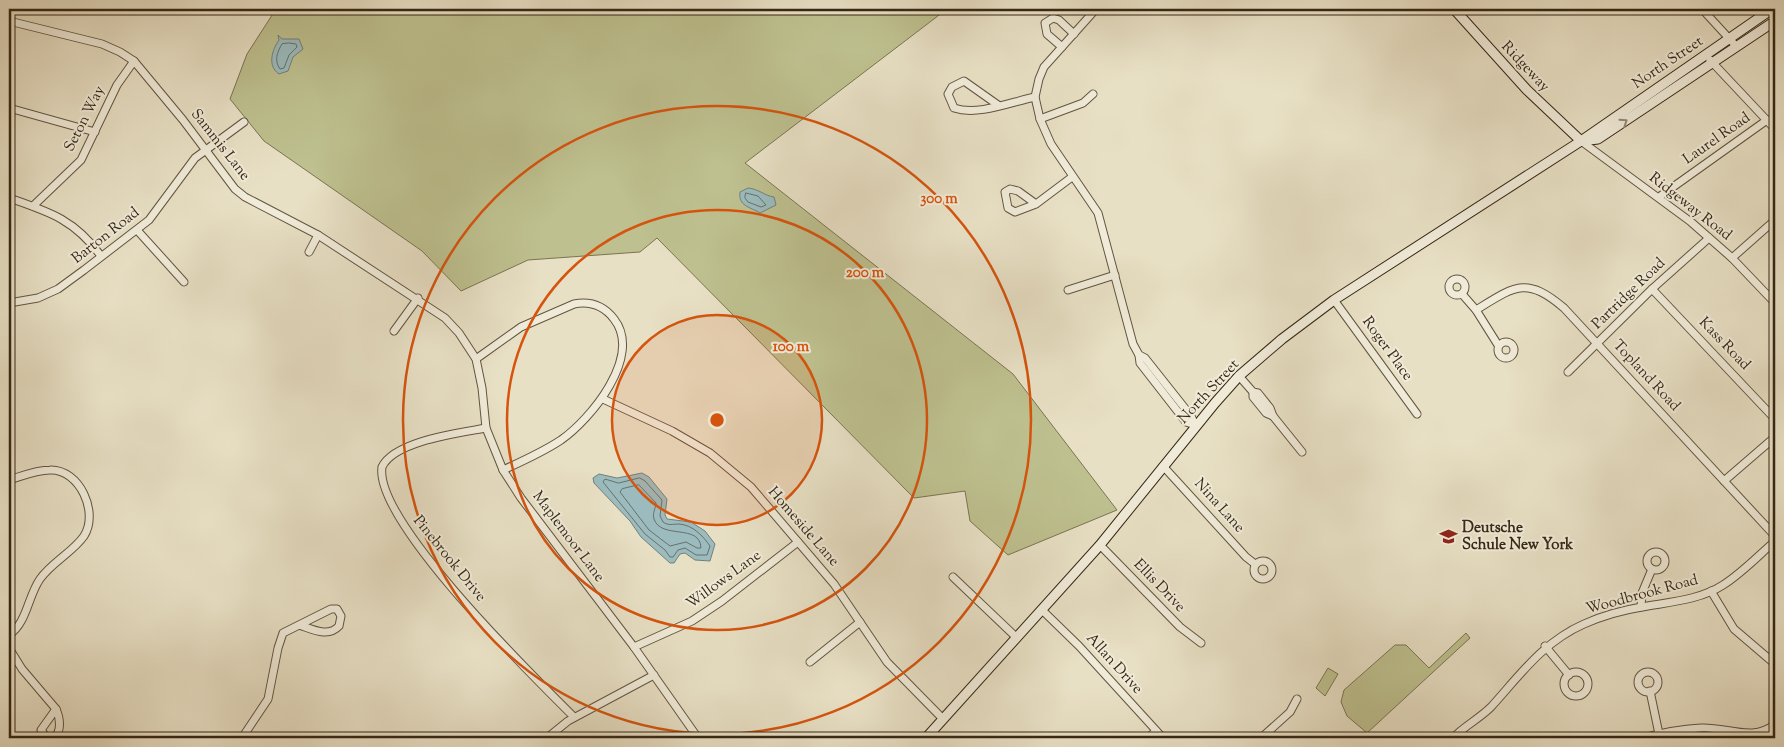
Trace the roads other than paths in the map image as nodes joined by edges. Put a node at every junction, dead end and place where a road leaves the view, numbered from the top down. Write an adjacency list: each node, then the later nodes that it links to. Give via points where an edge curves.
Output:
1 (1096, 9): 7 (street)
2 (1454, 9): 23 (main road, Ridgeway, via 1526,90)
3 (1702, 9): 8 (street)
4 (1772, 9): 8 (main road, North Street)
5 (9, 21): 12 (street, Sammis Lane, via 102,44)
6 (1775, 21): 9 (main road, North Street)
7 (1074, 34): 10 (street); 10 (street, via 1059,20 1053,18 1044,23 1047,34)
8 (1729, 37): 9 (street); 11 (main road, North Street)
9 (1736, 46): 13 (main road, North Street)
10 (1062, 48): 15 (street, via 1044,67)
11 (1704, 54): 13 (street); 23 (main road, North Street)
12 (134, 61): 22 (street, Seton Way, via 117,85); 24 (street, Sammis Lane)
13 (1712, 62): 19 (street); 23 (main road, North Street, one-way to 13, via 1598,140)
14 (1093, 94): 18 (street, via 1083,103)
15 (1035, 97): 16 (street); 18 (street)
16 (998, 105): 16 (street, via 964,112 954,108 948,94 952,87 964,81)
17 (9, 108): 22 (street)
18 (1040, 119): 25 (street)
19 (1767, 120): 21 (street); 26 (street, Laurel Road)
20 (244, 122): 24 (street, Barton Road)
21 (1775, 129)
22 (95, 132): 29 (street, Seton Way, via 75,167)
23 (1580, 141): 26 (street, Ridgeway Road); 43 (main road, North Street)
24 (205, 149): 31 (street, Barton Road, via 185,168 155,213); 32 (street, Sammis Lane, via 245,198)
25 (1072, 177): 28 (street); 37 (street, via 1098,213)
26 (1659, 197): 33 (street, Ridgeway Road)
27 (9, 198): 29 (street)
28 (1036, 204)
29 (33, 206): 35 (street, via 66,220)
30 (1775, 220): 36 (street)
31 (137, 230): 35 (street, Barton Road); 38 (street)
32 (318, 235): 34 (street); 42 (street, Sammis Lane)
33 (1710, 238): 36 (street, Ridgeway Road); 39 (street, Partridge Road)
34 (309, 252)
35 (101, 256): 44 (street, Barton Road, via 58,289 38,298)
36 (1732, 258): 45 (street, Ridgeway Road)
37 (1115, 275): 40 (street); 57 (street, via 1132,344 1140,362 1186,422)
38 (184, 282)
39 (1652, 289): 49 (street, Partridge Road); 56 (street, Kass Road)
40 (1068, 290)
41 (1462, 294): 46 (street)
42 (418, 298): 47 (street); 48 (street, Sammis Lane, via 446,318)
43 (1334, 300): 53 (main road, North Street); 55 (street, Roger Place)
44 (9, 303)
45 (1775, 303)
46 (1476, 310): 49 (street, Topland Road, via 1503,294 1534,288 1547,293 1564,308); 50 (street)
47 (394, 331)
48 (460, 333): 51 (street, Maplemoor Lane)
49 (1597, 344): 52 (street, Partridge Road); 64 (street, Topland Road)
50 (1498, 345)
51 (476, 359): 54 (street, via 521,327 562,307 590,303 615,320 623,341 622,357); 58 (street, Maplemoor Lane)
52 (1568, 372)
53 (1239, 376): 57 (main road, North Street); 60 (street, via 1253,392 1252,397 1273,416)
54 (604, 399): 62 (street, via 563,439); 67 (street, Homeside Lane, via 710,453 751,487)
55 (1417, 414)
56 (1775, 418)
57 (1195, 425): 61 (main road, North Street)
58 (486, 428): 62 (street, Maplemoor Lane); 90 (street, Pinebrook Drive, via 429,439 391,455 382,467 384,484 400,520 421,550 467,606)
59 (1775, 437): 64 (street)
60 (1302, 452)
61 (1164, 466): 68 (main road, North Street); 69 (street, Nina Lane)
62 (503, 470): 81 (street, Maplemoor Lane)
63 (9, 480): 77 (street, via 50,470 60,471 76,483 84,496 89,516 83,537 45,572 20,625)
64 (1724, 481): 65 (street, Topland Road)
65 (1775, 536)
66 (1775, 541): 72 (street, Woodbrook Road, via 1723,586)
67 (798, 542): 75 (street, Homeside Lane, via 834,584); 81 (street, Willows Lane, via 722,602 692,621)
68 (1100, 545): 74 (main road, North Street); 79 (street, Ellis Drive, via 1180,628)
69 (1255, 564)
70 (1652, 570): 73 (street, via 1642,593)
71 (953, 577): 78 (street)
72 (1711, 592): 73 (street, Woodbrook Road, via 1681,601); 84 (street, via 1734,629)
73 (1641, 607): 80 (street, Woodbrook Road, via 1584,624)
74 (1042, 610): 78 (main road, North Street); 93 (street, Allan Drive)
75 (860, 622): 83 (street); 91 (street, Homeside Lane, via 887,662)
76 (299, 625): 76 (street, via 327,632 337,629 342,621 340,612 331,609); 97 (street, via 283,633 268,699)
77 (9, 635)
78 (1017, 638): 91 (main road, North Street)
79 (1200, 643)
80 (1545, 646): 86 (street); 104 (street, Woodbrook Road, via 1491,707)
81 (634, 647): 85 (street, Maplemoor Lane)
82 (9, 648): 89 (street, via 22,669)
83 (810, 662)
84 (1775, 664)
85 (654, 675): 90 (street); 99 (street, Maplemoor Lane)
86 (1569, 675)
87 (1650, 691): 94 (street)
88 (1297, 699): 103 (street, via 1290,712)
89 (56, 709): 95 (street, via 41,730); 96 (street, via 60,727 58,736)
90 (574, 717): 98 (street)
91 (943, 719): 100 (main road, North Street)
92 (1775, 724): 94 (street, via 1750,734 1718,728)
93 (1156, 731): 101 (street); 102 (street, Allan Drive)
94 (1659, 734): 105 (street)
95 (47, 738)
96 (54, 738)
97 (242, 738)
98 (547, 738)
99 (698, 738)
100 (926, 738)
101 (1148, 738)
102 (1163, 738)
103 (1261, 738)
104 (1453, 738)
105 (1643, 738)

